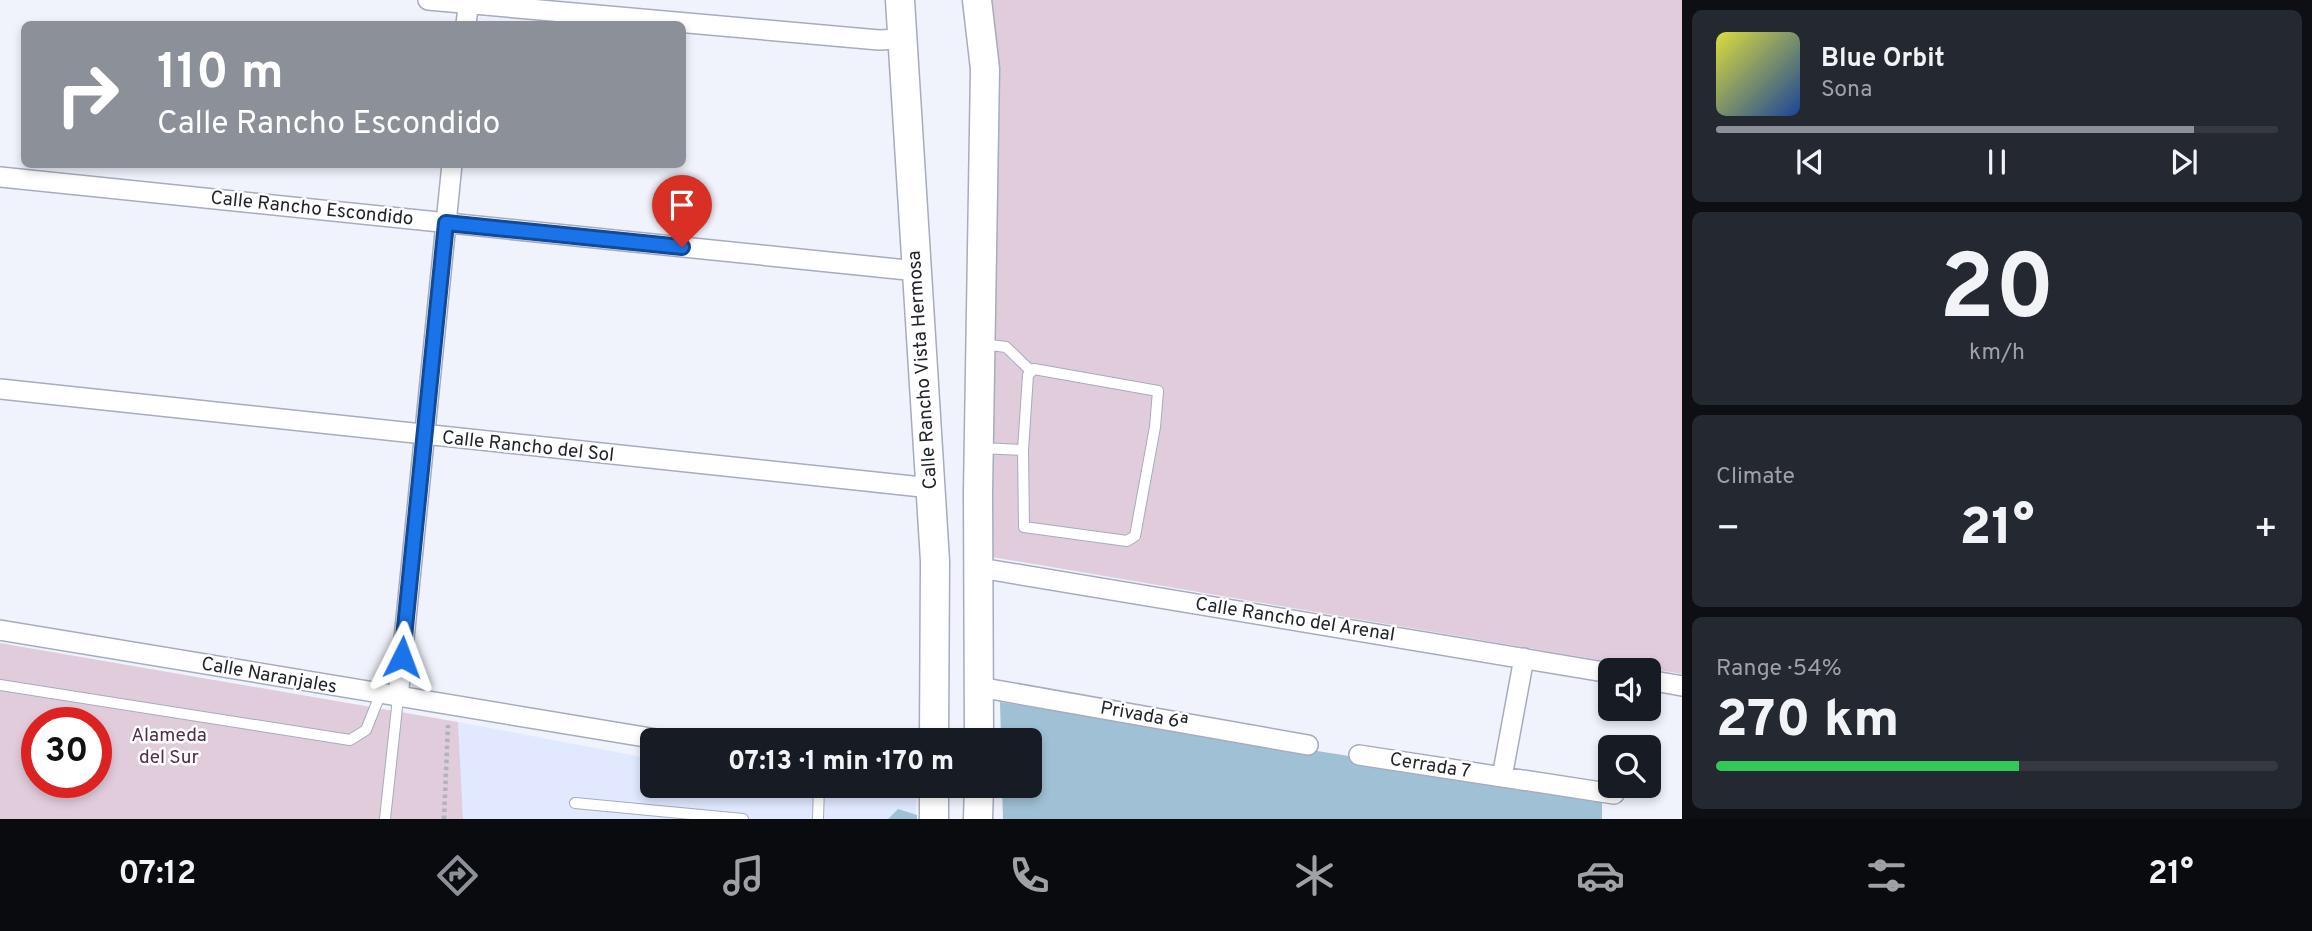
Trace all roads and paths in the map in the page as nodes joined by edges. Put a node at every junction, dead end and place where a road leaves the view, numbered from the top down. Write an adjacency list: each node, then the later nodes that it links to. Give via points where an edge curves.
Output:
1 (428, 0): 4 (street)
2 (900, 0): 8 (street, Calle Rancho Vista Hermosa)
3 (977, 0): 13 (street, via 985,69)
4 (469, 2): 5 (street); 6 (street)
5 (466, 21)
6 (674, 21)
7 (686, 22): 8 (street)
8 (902, 39): 12 (street, Calle Rancho Vista Hermosa)
9 (452, 168): 11 (street)
10 (0, 177): 11 (street, Calle Rancho Escondido)
11 (446, 223): 12 (street, Calle Rancho Escondido); 16 (street)
12 (917, 271): 19 (street, Calle Rancho Vista Hermosa)
13 (981, 344): 14 (lane, via 1006,347); 17 (street)
14 (1031, 371): 18 (lane); 18 (lane, via 1158,391 1135,536 1127,541 1024,527)
15 (0, 389): 16 (street, Calle Rancho del Sol)
16 (423, 436): 19 (street, Calle Rancho del Sol); 28 (street)
17 (979, 448): 18 (lane); 20 (street)
18 (1023, 450)
19 (931, 488): 30 (street, Calle Rancho Vista Hermosa)
20 (980, 568): 22 (street, Calle Rancho del Arenal); 27 (street)
21 (0, 630): 28 (street, Calle Naranjales)
22 (1524, 658): 23 (street, Calle Rancho del Arenal); 35 (street)
23 (1598, 671)
24 (1661, 682): 26 (street)
25 (0, 685): 28 (lane, via 350,740 366,730)
26 (1682, 686)
27 (979, 687): 31 (street); 33 (street, Privada 6ª)
28 (389, 696): 29 (street, Calle Naranjales); 41 (lane)
29 (449, 706): 32 (street, Calle Naranjales); 42 (path)
30 (934, 728)
31 (979, 728)
32 (640, 736)
33 (1308, 745)
34 (1359, 755): 35 (street, Cerrada 7)
35 (1502, 777): 36 (street, Cerrada 7)
36 (1598, 792)
37 (819, 798): 44 (lane)
38 (934, 798): 45 (street)
39 (979, 798): 46 (street)
40 (575, 803): 43 (lane)
41 (385, 818)
42 (444, 819)
43 (743, 819)
44 (818, 819)
45 (934, 819)
46 (978, 819)

